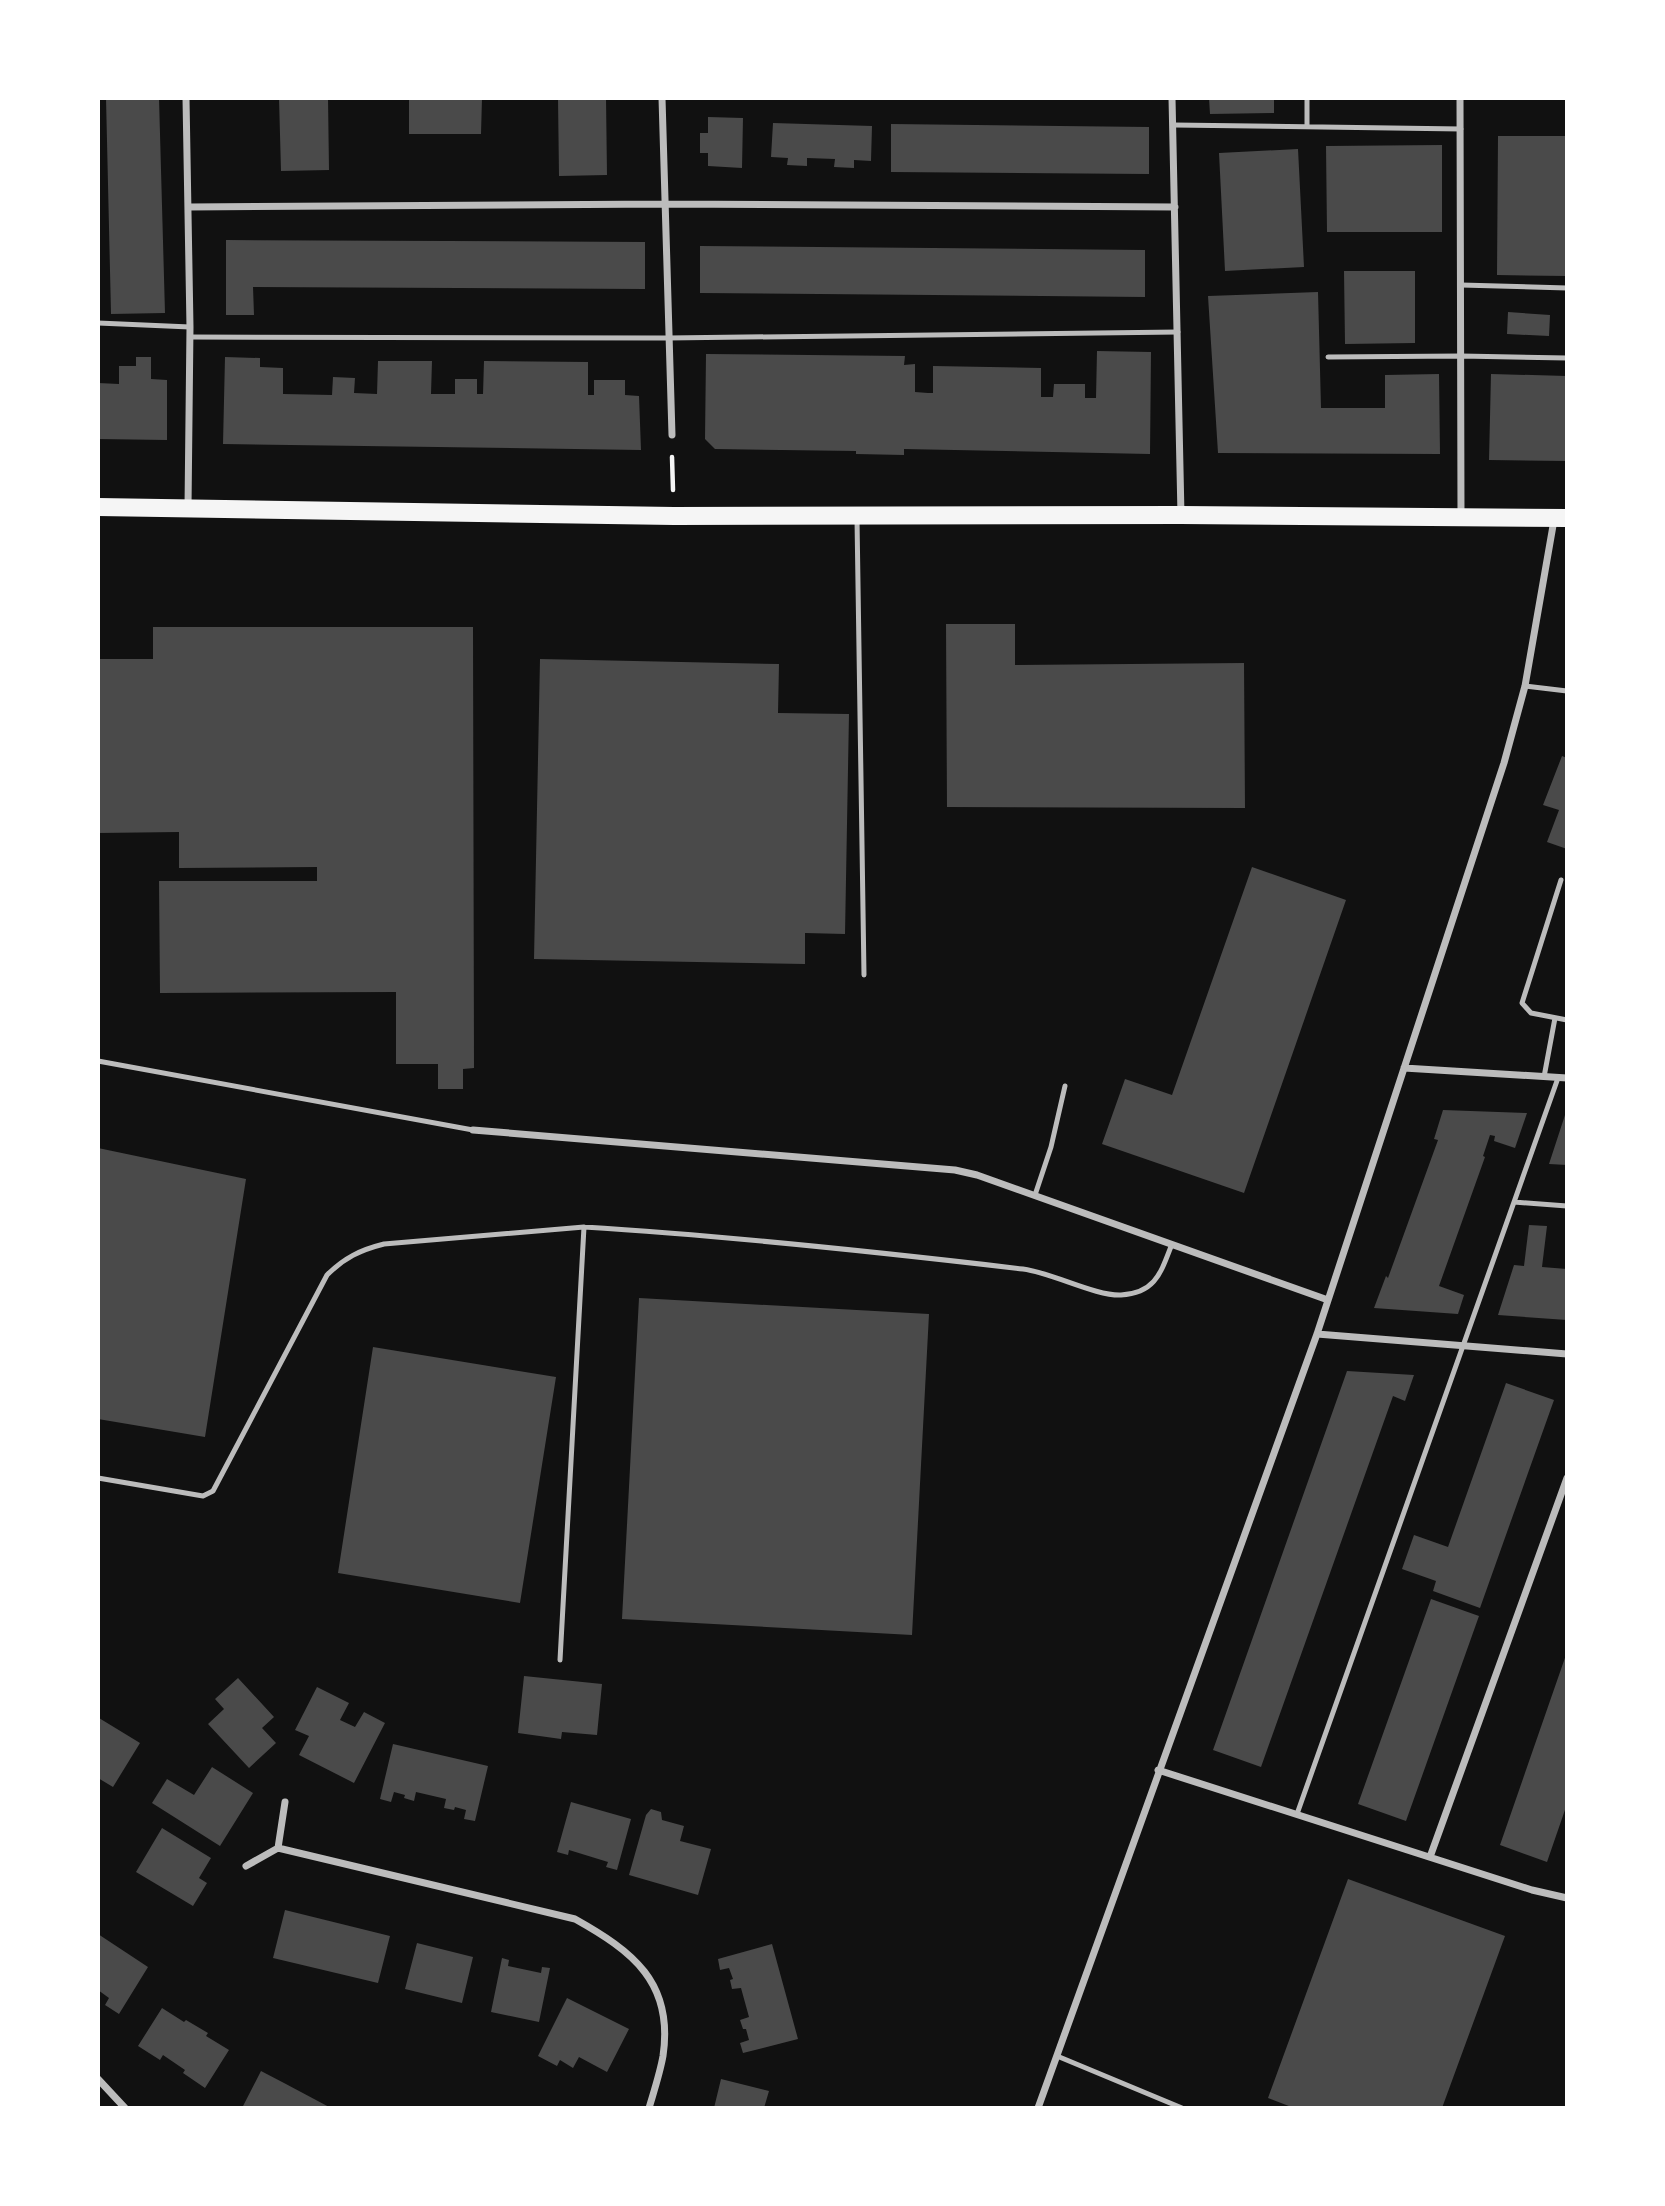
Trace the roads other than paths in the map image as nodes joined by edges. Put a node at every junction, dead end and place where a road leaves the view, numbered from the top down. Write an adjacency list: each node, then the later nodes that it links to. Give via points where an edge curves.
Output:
1 (186, 98): 10 (street)
2 (662, 98): 9 (street)
3 (1172, 98): 6 (street)
4 (1307, 98): 7 (lane)
5 (1460, 98): 8 (street)
6 (1174, 125): 7 (lane); 11 (street)
7 (1307, 127): 8 (lane)
8 (1461, 129): 12 (street)
9 (664, 204): 10 (street); 11 (street); 18 (street)
10 (189, 206): 15 (street)
11 (1175, 207): 16 (street)
12 (1461, 285): 13 (lane); 19 (street)
13 (1567, 288)
14 (98, 323): 15 (lane)
15 (190, 327): 17 (street)
16 (1178, 332): 18 (lane); 25 (street)
17 (190, 337): 18 (lane); 24 (street)
18 (668, 338): 22 (street)
19 (1461, 356): 20 (lane); 21 (lane); 27 (street)
20 (1328, 357)
21 (1567, 358)
22 (672, 435)
23 (98, 507): 24 (main road)
24 (188, 508): 26 (main road)
25 (1181, 515): 26 (main road); 27 (main road)
26 (856, 516): 32 (lane)
27 (1461, 518): 28 (main road)
28 (1561, 518): 29 (street)
29 (1525, 686): 30 (lane); 36 (street, via 1504,764)
30 (1567, 691)
31 (1561, 880): 33 (lane, via 1522,1003 1531,1013)
32 (864, 975)
33 (1555, 1018): 34 (lane); 37 (lane)
34 (1567, 1020)
35 (98, 1060): 40 (lane)
36 (1404, 1068): 37 (street); 46 (street)
37 (1544, 1077): 38 (street)
38 (1563, 1078): 42 (lane)
39 (1065, 1086): 41 (lane)
40 (473, 1130): 41 (street, via 955,1170)
41 (1035, 1195): 45 (street)
42 (1514, 1202): 43 (lane); 48 (lane)
43 (1567, 1206)
44 (584, 1227): 45 (lane, via 1027,1270 1122,1295 1155,1282); 50 (lane, via 384,1244 361,1250 327,1275 213,1491 203,1496); 52 (lane)
45 (1172, 1244): 46 (street)
46 (1328, 1300): 47 (street)
47 (1317, 1334): 48 (street); 53 (street)
48 (1464, 1345): 49 (street); 55 (lane)
49 (1567, 1354)
50 (98, 1478)
51 (1567, 1478): 57 (street)
52 (560, 1660)
53 (1158, 1770): 55 (street); 60 (street)
54 (285, 1802): 56 (street)
55 (1297, 1814): 57 (street)
56 (278, 1848): 58 (street); 63 (street, via 575,1919 608,1938 636,1960 657,1990 664,2023 663,2056)
57 (1430, 1857): 59 (street)
58 (246, 1866)
59 (1567, 1898)
60 (1057, 2056): 64 (street); 65 (lane)
61 (98, 2079): 62 (street)
62 (125, 2108)
63 (649, 2108)
64 (1038, 2108)
65 (1182, 2108)

